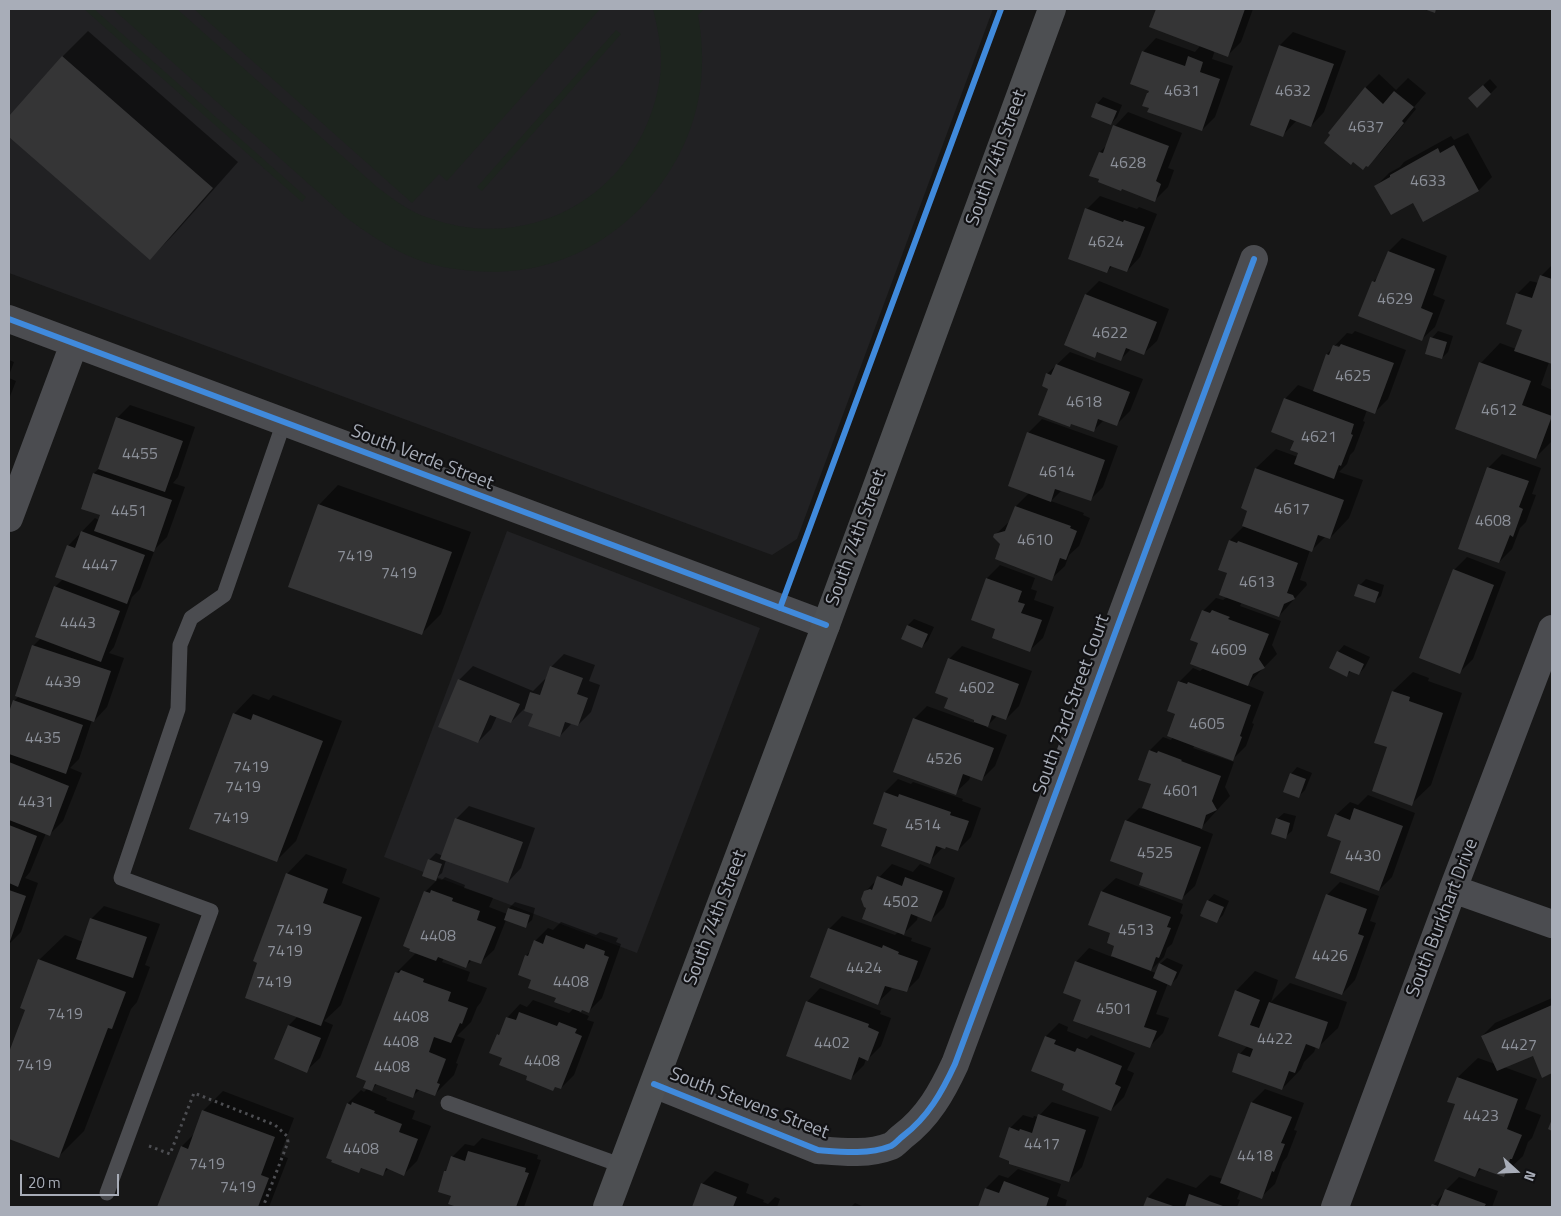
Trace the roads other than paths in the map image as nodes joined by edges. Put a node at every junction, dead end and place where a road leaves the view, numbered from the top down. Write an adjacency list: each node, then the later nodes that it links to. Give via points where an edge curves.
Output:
1 (1052, 9): 7 (main road, South 74th Street)
2 (1254, 259): 13 (street, South 73rd Street Court, via 955,1064 942,1092 917,1125)
3 (9, 319): 4 (street, South Verde Street)
4 (74, 344): 5 (street, South Verde Street); 6 (street)
5 (284, 422): 7 (street, South Verde Street); 15 (lane, via 224,595 191,618 180,646 178,709 122,878 211,911)
6 (9, 518)
7 (826, 625): 11 (main road, South 74th Street)
8 (1552, 629): 9 (street, South Burkhart Drive)
9 (1453, 889): 10 (street); 17 (street, South Burkhart Drive)
10 (1552, 924)
11 (654, 1084): 13 (street, South Stevens Street, via 818,1150 847,1153); 14 (main road, South 74th Street)
12 (448, 1103): 14 (lane)
13 (892, 1145)
14 (622, 1166): 16 (main road, South 74th Street)
15 (107, 1193)
16 (607, 1207)
17 (1335, 1207)

